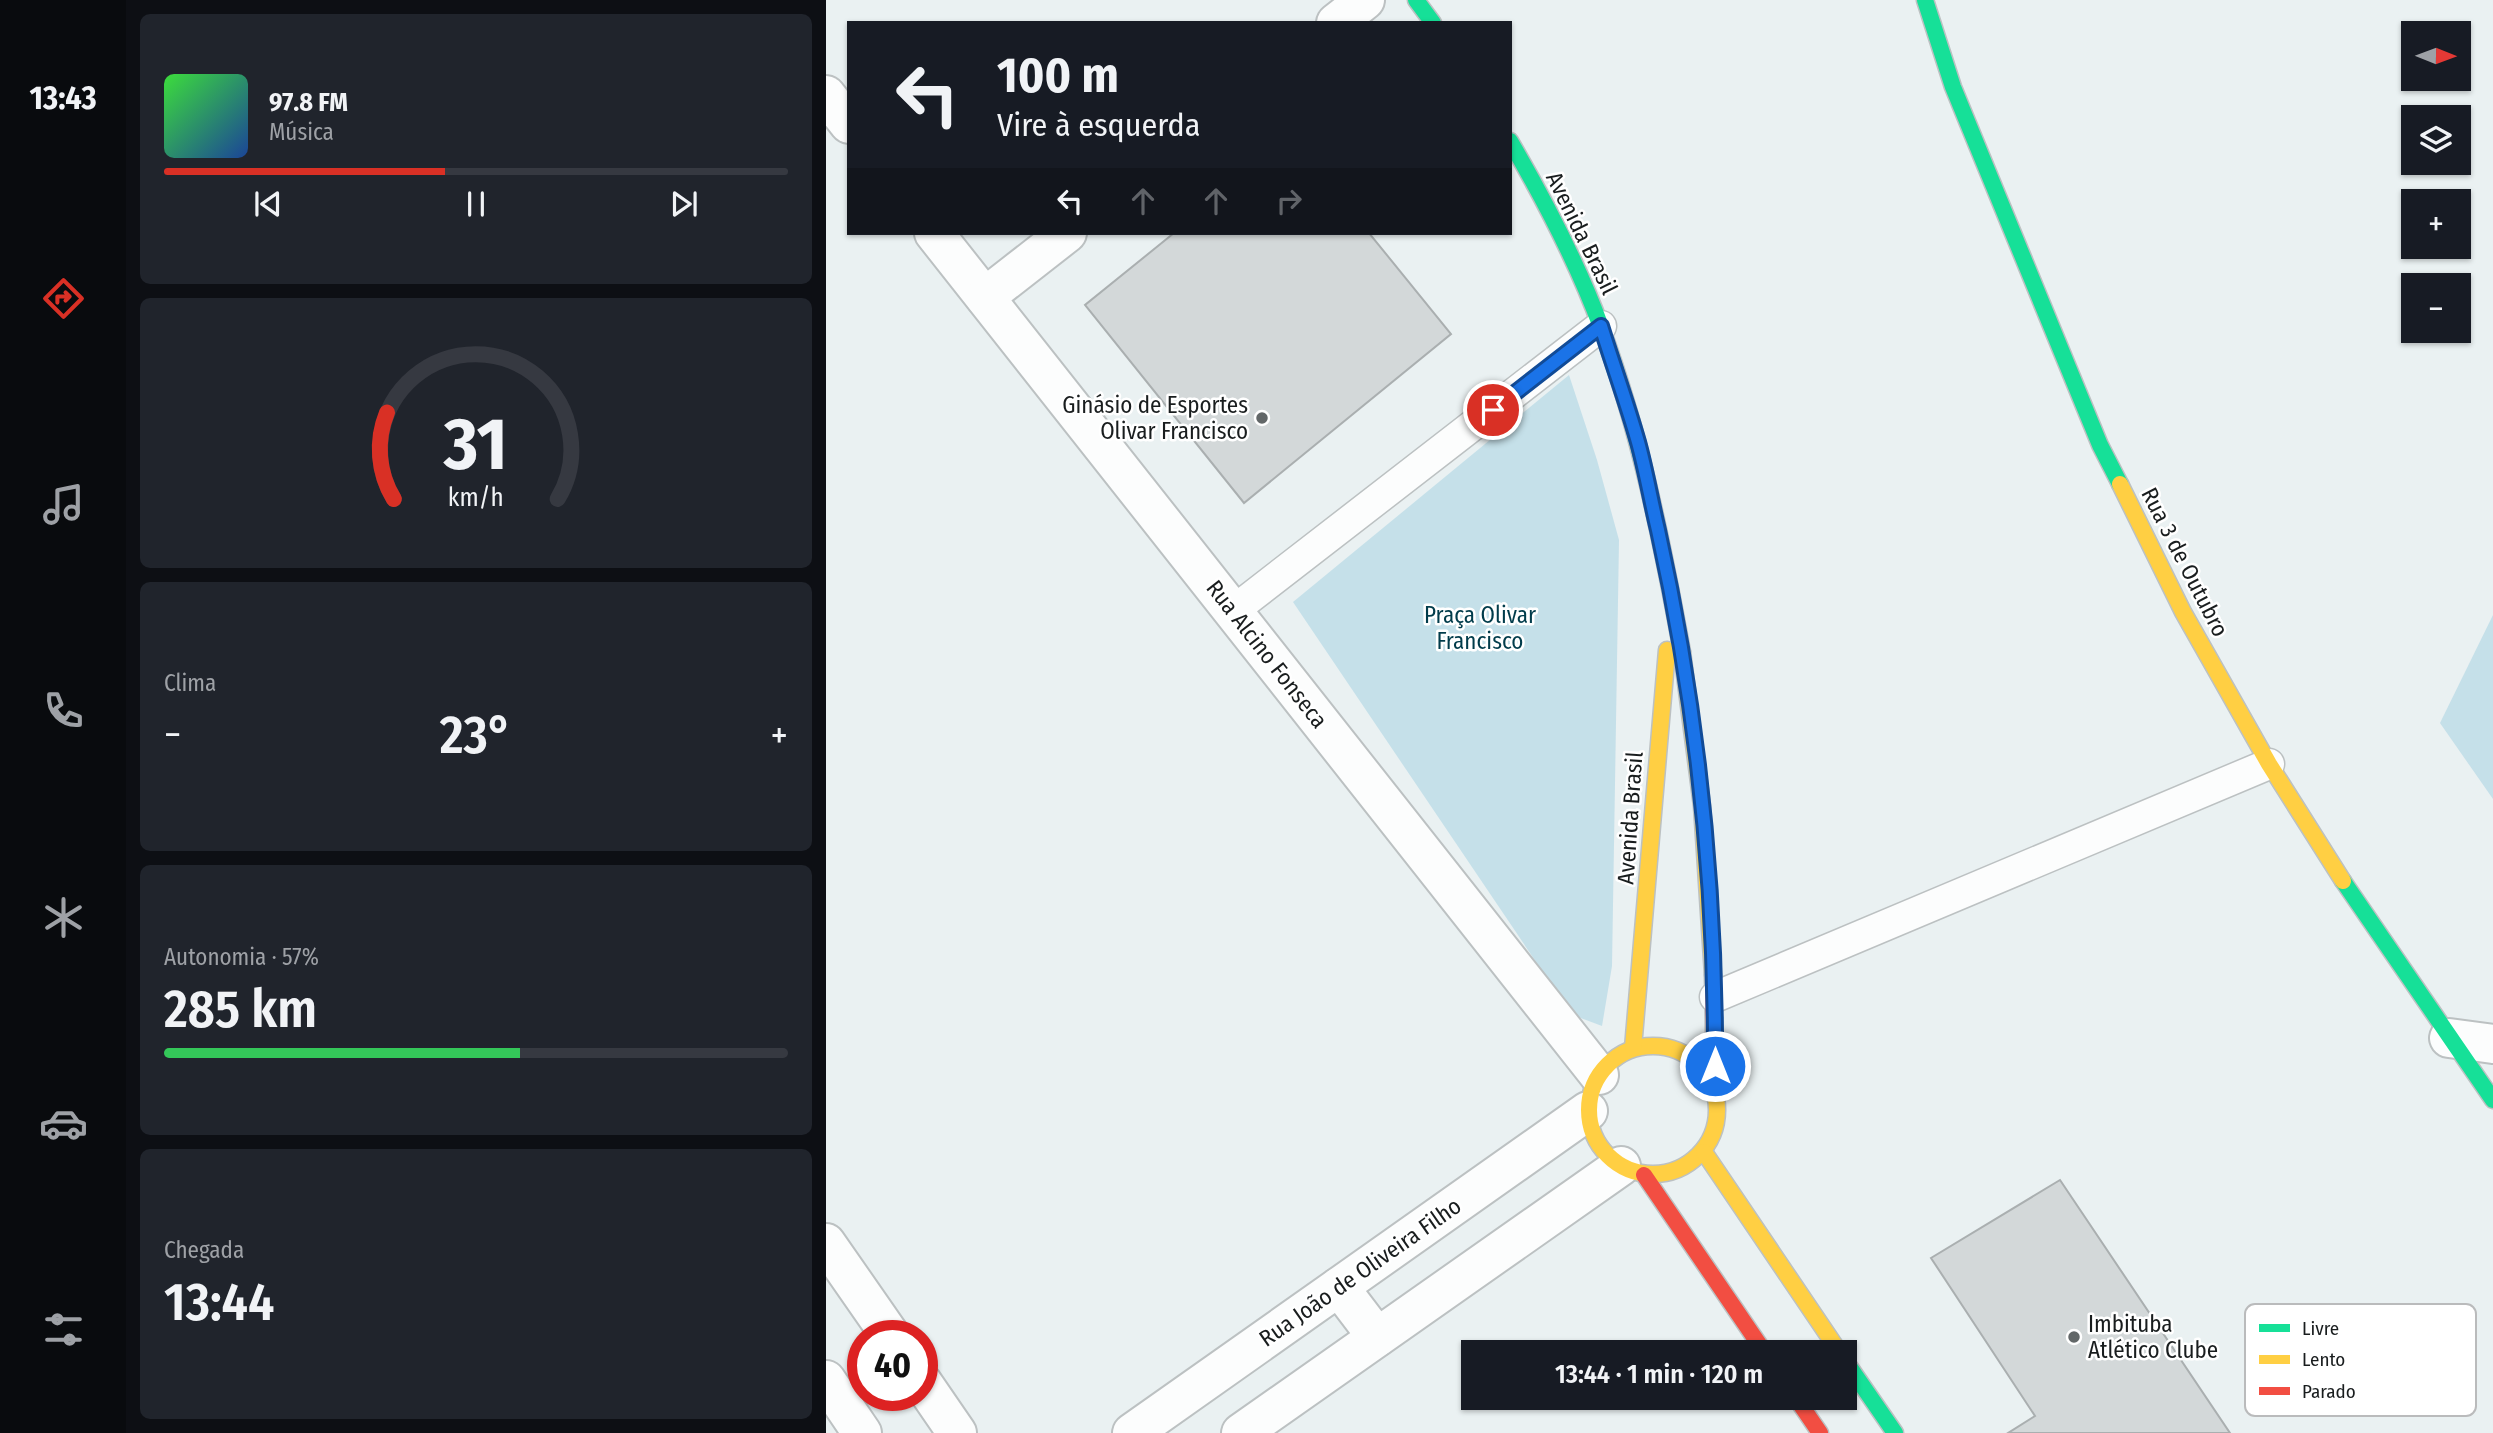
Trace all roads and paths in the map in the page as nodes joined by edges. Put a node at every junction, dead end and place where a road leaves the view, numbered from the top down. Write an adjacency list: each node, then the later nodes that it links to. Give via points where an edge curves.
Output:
1 (1365, 0): 4 (street)
2 (1416, 0): 5 (street)
3 (1925, 0): 15 (street, Rua 3 de Outubro, via 1953,87 2101,445 2183,612)
4 (1339, 21)
5 (1432, 21)
6 (826, 95): 7 (street)
7 (847, 121)
8 (1512, 145): 12 (street, Avenida Brasil, via 1560,231)
9 (936, 235): 11 (street, Rua Alcino Fonseca)
10 (1064, 235): 11 (street)
11 (985, 297): 14 (street, Rua Alcino Fonseca)
12 (1601, 326): 13 (street, Avenida Brasil, via 1638,443); 14 (lane)
13 (1672, 592): 16 (street, Avenida Brasil, via 1697,743); 19 (street, Avenida Brasil)
14 (1233, 611): 21 (street, Rua Alcino Fonseca)
15 (2269, 764): 16 (lane); 17 (street, Rua 3 de Outubro)
16 (1715, 997): 20 (street, Avenida Brasil)
17 (2449, 1038): 18 (street); 22 (street, Rua 3 de Outubro)
18 (2493, 1044)
19 (1633, 1048): 20 (street, via 1658,1045 1682,1051 1702,1066); 21 (street, via 1614,1058)
20 (1715, 1089): 23 (street, via 1715,1132)
21 (1594, 1093): 24 (street, via 1591,1128 1598,1143 1608,1156); 26 (street, Rua João de Oliveira Filho)
22 (2493, 1100)
23 (1704, 1152): 24 (street, via 1687,1166 1666,1174); 30 (street)
24 (1632, 1170): 28 (street); 29 (street)
25 (826, 1243): 27 (street)
26 (1339, 1287): 28 (street); 37 (street, Rua João de Oliveira Filho)
27 (880, 1320)
28 (1377, 1337): 38 (street)
29 (1756, 1340)
30 (1831, 1340)
31 (1857, 1378): 40 (street)
32 (826, 1380): 35 (street)
33 (938, 1405): 36 (street)
34 (1804, 1410): 39 (street)
35 (862, 1433)
36 (957, 1433)
37 (1132, 1433)
38 (1241, 1433)
39 (1820, 1433)
40 (1895, 1433)

